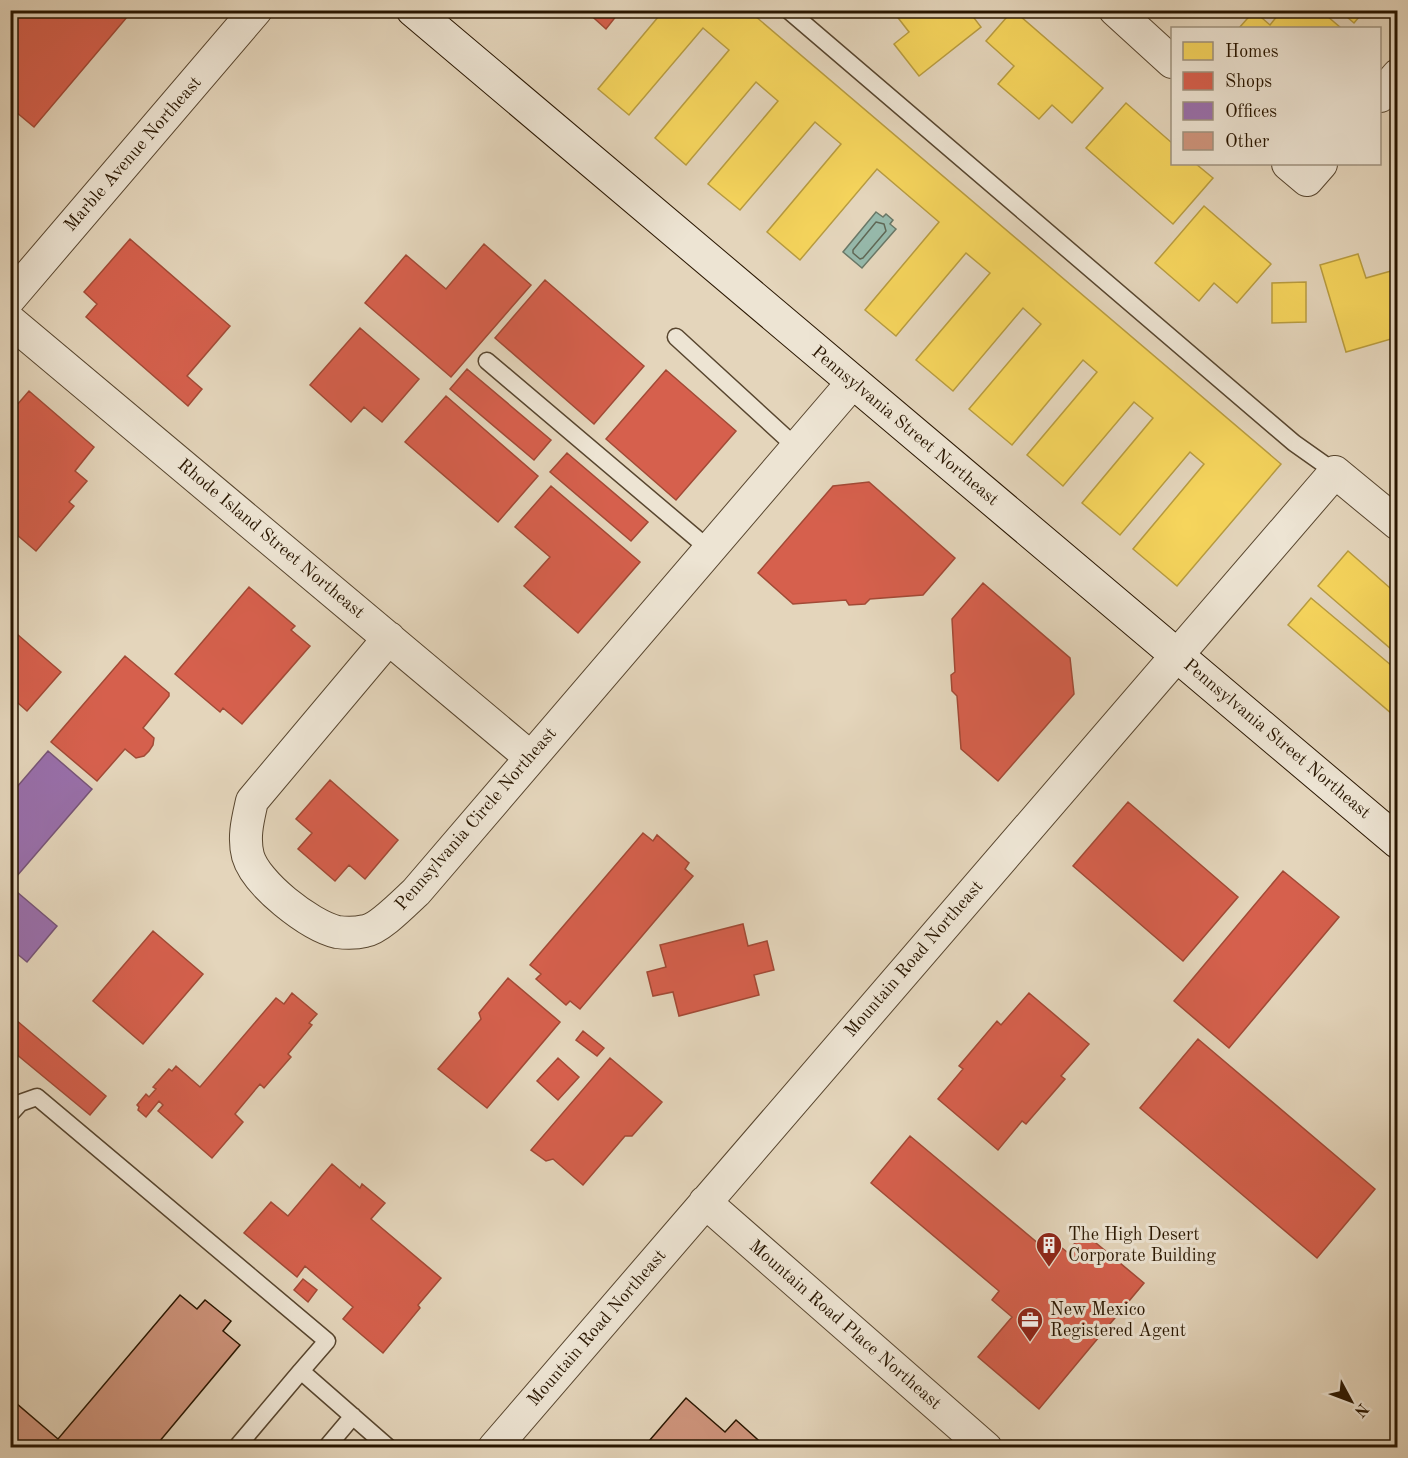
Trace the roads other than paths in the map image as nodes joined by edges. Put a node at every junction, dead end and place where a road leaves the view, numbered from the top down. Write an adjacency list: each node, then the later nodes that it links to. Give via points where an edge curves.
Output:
1 (256, 10): 8 (street, Marble Avenue Northeast)
2 (413, 10): 12 (street, Pennsylvania Street Northeast)
3 (788, 10): 14 (lane, via 1294,442)
4 (1115, 10): 5 (street)
5 (1171, 60)
6 (1398, 75): 7 (street)
7 (1381, 95)
8 (10, 298)
9 (10, 321): 17 (street, Rhode Island Street Northeast)
10 (676, 337): 13 (lane)
11 (487, 361): 16 (lane)
12 (853, 382): 13 (street, Pennsylvania Circle Northeast); 18 (street, Pennsylvania Street Northeast)
13 (796, 447): 16 (street, Pennsylvania Circle Northeast)
14 (1335, 472): 15 (street); 18 (street, Mountain Road Northeast)
15 (1398, 524)
16 (709, 549): 19 (street, Pennsylvania Circle Northeast)
17 (389, 638): 19 (street, Rhode Island Street Northeast); 19 (street, Pennsylvania Circle Northeast, via 252,801 245,829 248,857 265,884 303,917 337,932 367,931 392,915)
18 (1177, 654): 20 (street, Pennsylvania Street Northeast); 22 (street, Mountain Road Northeast)
19 (530, 757)
20 (1398, 842)
21 (10, 1114): 23 (lane, via 20,1102 37,1097 327,1341)
22 (705, 1202): 28 (street, Mountain Road Northeast); 29 (street, Mountain Road Place Northeast)
23 (302, 1371): 24 (lane); 25 (lane)
24 (353, 1416): 26 (lane); 27 (lane)
25 (236, 1448)
26 (326, 1448)
27 (389, 1448)
28 (494, 1448)
29 (986, 1448)

